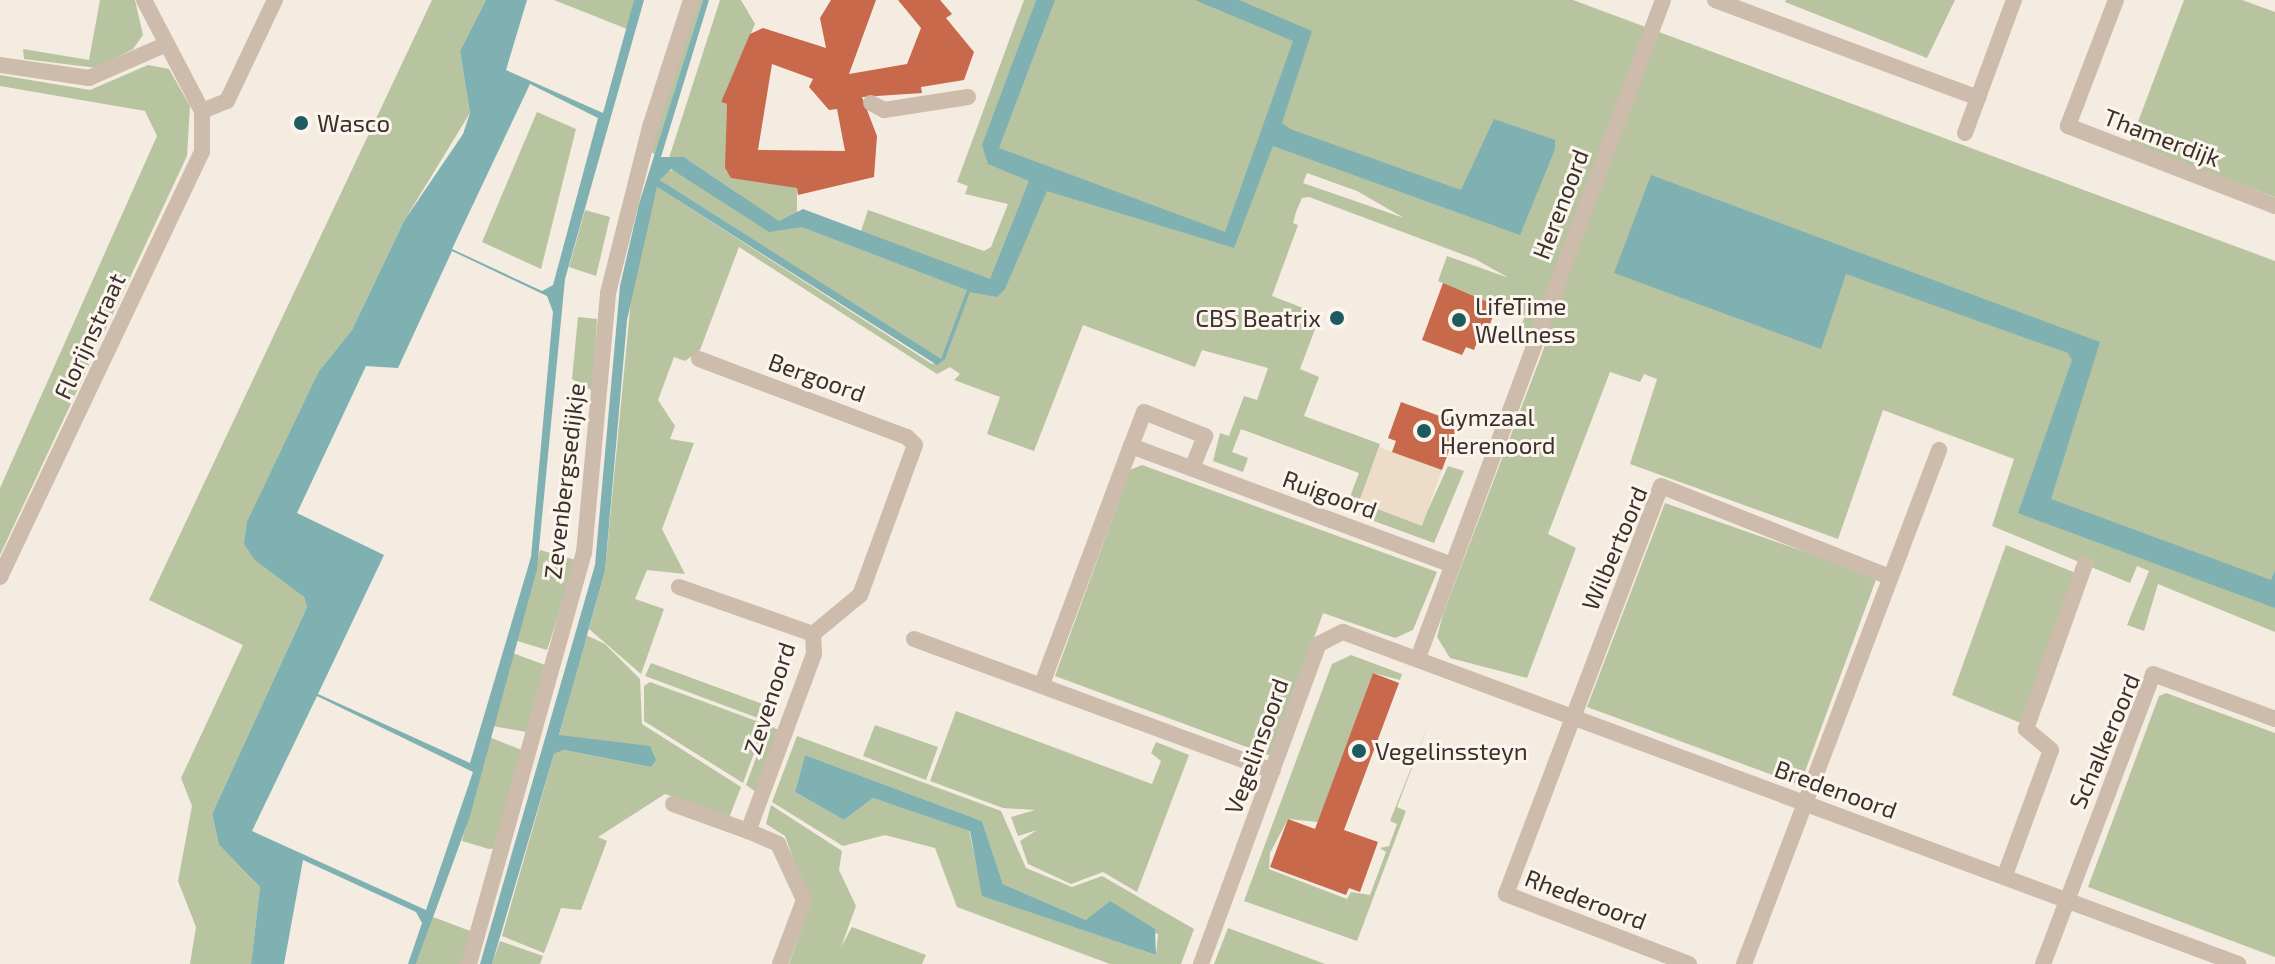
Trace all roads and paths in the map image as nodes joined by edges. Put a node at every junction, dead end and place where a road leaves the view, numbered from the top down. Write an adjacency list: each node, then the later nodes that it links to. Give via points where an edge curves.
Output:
1 (144, 0): 8 (street, Florijnstraat)
2 (275, 0): 13 (street, via 227,101)
3 (691, 0): 38 (street, Zevenbergsedijkje, via 650,127 608,293 584,553)
4 (1663, 0): 22 (street, Herenoord)
5 (1715, 0): 11 (street)
6 (2014, 0): 11 (street)
7 (2116, 0): 15 (street, Thamerdijk, via 2068,126)
8 (167, 44): 9 (street, via 89,78); 13 (street, Florijnstraat)
9 (0, 65)
10 (968, 97): 12 (street, via 884,110)
11 (1978, 98): 14 (street)
12 (871, 103)
13 (202, 111): 23 (street, Florijnstraat, via 205,139 196,165)
14 (1965, 133)
15 (2275, 206)
16 (699, 359): 17 (street, Bergoord, via 907,437)
17 (915, 445): 26 (street, Zevenoord, via 860,595)
18 (1131, 446): 20 (street, Ruigoord); 20 (street, via 1144,412 1205,436); 29 (street)
19 (1939, 450): 24 (street)
20 (1192, 468): 22 (street, Ruigoord)
21 (2085, 564): 36 (street, via 2026,729 2051,750)
22 (1452, 565): 28 (street, Herenoord)
23 (0, 577)
24 (1890, 577): 30 (street, Wilbertoord, via 1661,486); 34 (street)
25 (679, 587): 26 (street)
26 (813, 634): 35 (street, Zevenoord, via 814,654)
27 (914, 639): 29 (street)
28 (1418, 658): 30 (street, Bredenoord); 32 (street, Vegelinsoord, via 1343,632 1319,644)
29 (1042, 684): 32 (street)
30 (1573, 719): 34 (street, Bredenoord); 41 (street, Rhederoord, via 1506,894)
31 (2275, 719): 37 (street, Schalkeroord, via 2153,674)
32 (1272, 771): 40 (street, Vegelinsoord)
33 (673, 804): 35 (street)
34 (1806, 804): 36 (street, Bredenoord); 42 (street)
35 (748, 831): 39 (street, via 778,844 804,900)
36 (2005, 875): 37 (street, Bredenoord)
37 (2067, 898): 43 (street); 44 (street, Bredenoord)
38 (469, 964)
39 (780, 964)
40 (1201, 964)
41 (1689, 964)
42 (1744, 964)
43 (2043, 964)
44 (2238, 964)

